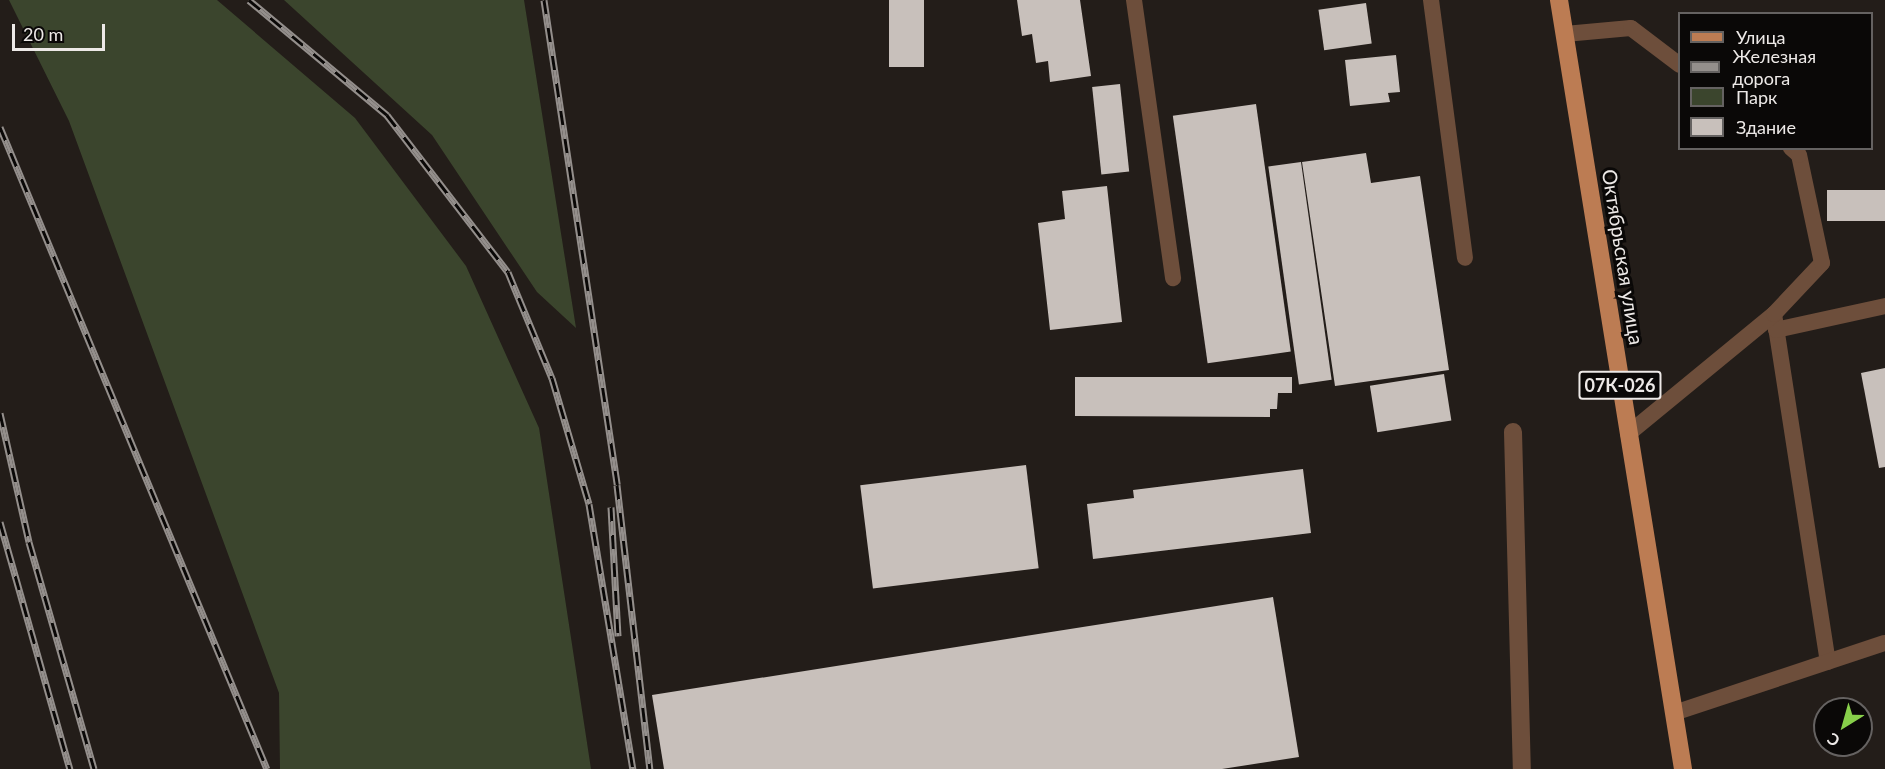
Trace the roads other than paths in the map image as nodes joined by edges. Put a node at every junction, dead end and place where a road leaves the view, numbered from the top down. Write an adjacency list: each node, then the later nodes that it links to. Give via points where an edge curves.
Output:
1 (1134, 0): 8 (lane)
2 (1431, 0): 7 (lane)
3 (1559, 0): 4 (main road, Октябрьская улица / 07К-026)
4 (1565, 34): 5 (lane, via 1631,28); 12 (main road, Октябрьская улица / 07К-026)
5 (1678, 63)
6 (1793, 150): 10 (lane, via 1799,155 1822,263)
7 (1466, 258)
8 (1173, 278)
9 (1885, 306): 10 (lane)
10 (1775, 322): 12 (lane); 14 (lane)
11 (1513, 432): 16 (street)
12 (1628, 434): 15 (main road, Октябрьская улица / 07К-026)
13 (1885, 643): 14 (lane)
14 (1828, 662): 15 (lane)
15 (1674, 713): 17 (main road, Октябрьская улица / 07К-026)
16 (1522, 769)
17 (1683, 769)

